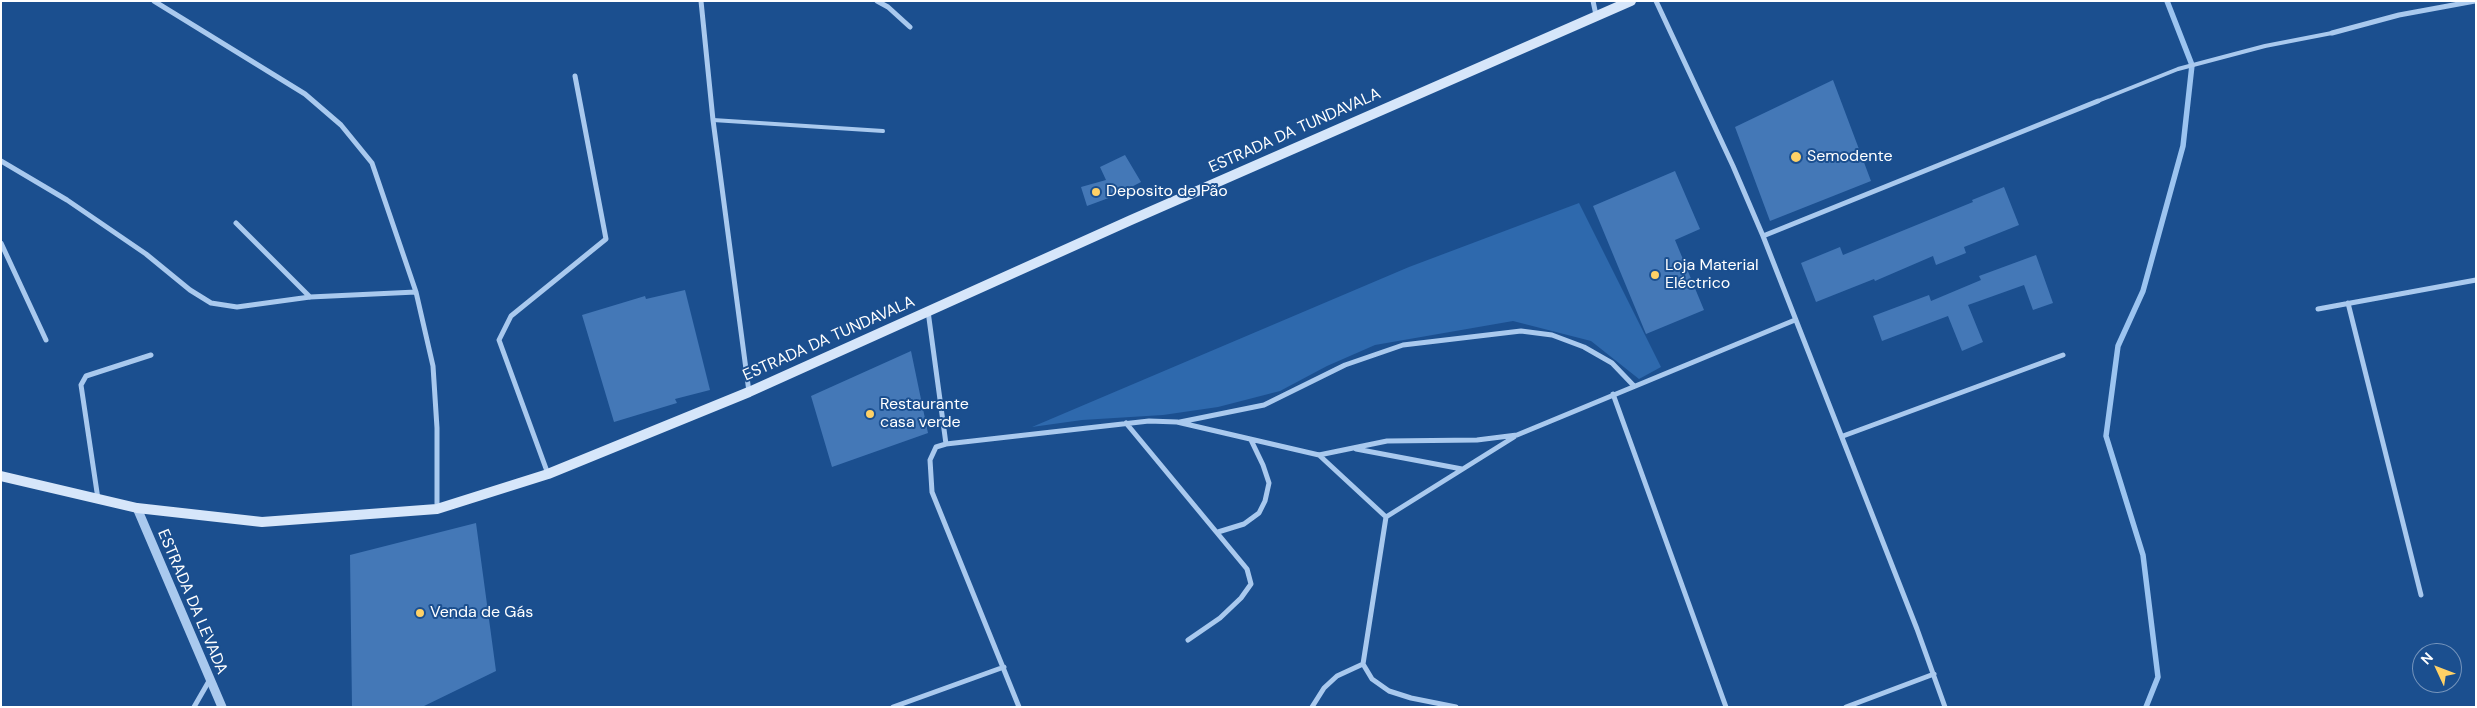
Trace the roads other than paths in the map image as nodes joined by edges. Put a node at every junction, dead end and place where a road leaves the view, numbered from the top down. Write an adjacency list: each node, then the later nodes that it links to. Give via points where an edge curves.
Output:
1 (154, 1): 20 (street, via 305,94 341,125 372,163)
2 (701, 1): 13 (street)
3 (877, 1): 9 (street)
4 (1593, 1): 8 (street)
5 (1631, 1): 8 (main road, ESTRADA DA TUNDAVALA)
6 (1656, 1): 17 (street)
7 (2475, 1): 10 (street, via 2399,15)
8 (1596, 15): 24 (main road, ESTRADA DA TUNDAVALA)
9 (910, 27)
10 (2332, 33): 12 (lane, via 2265,46 2178,69)
11 (576, 76): 41 (street, via 606,239 511,316 499,340)
12 (2098, 101): 17 (street)
13 (712, 120): 14 (lane); 30 (street)
14 (883, 131)
15 (1, 161): 21 (street, via 67,200 211,303 237,308)
16 (236, 223): 21 (street)
17 (1763, 236): 25 (street)
18 (1, 244): 26 (street)
19 (2476, 280): 22 (street)
20 (416, 292): 21 (street); 45 (street, via 433,366)
21 (310, 297)
22 (2348, 304): 23 (street); 48 (street)
23 (2318, 309)
24 (928, 311): 30 (main road, ESTRADA DA TUNDAVALA); 37 (street)
25 (1795, 320): 29 (street); 35 (street)
26 (46, 340)
27 (2063, 355): 35 (street)
28 (151, 356): 43 (street, via 86,376 81,385)
29 (1634, 386): 31 (street); 33 (street, via 1612,362 1584,347 1552,335 1521,331 1403,345 1345,364 1264,405)
30 (749, 392): 41 (main road, ESTRADA DA TUNDAVALA)
31 (1613, 394): 34 (street); 60 (street)
32 (1126, 422): 33 (street); 37 (street); 47 (street)
33 (1177, 422): 36 (street)
34 (1517, 435): 38 (street, via 1477,440 1388,441); 40 (street)
35 (1842, 436): 52 (street)
36 (1251, 440): 39 (street); 47 (street, via 1269,483 1265,501 1259,513 1244,524)
37 (946, 444): 51 (street, via 936,447 930,460 932,492)
38 (1353, 448): 39 (street); 40 (street)
39 (1319, 456): 46 (street)
40 (1462, 469): 46 (street)
41 (548, 474): 45 (main road, ESTRADA DA TUNDAVALA)
42 (1, 476): 43 (main road, ESTRADA DA TUNDAVALA)
43 (98, 499): 44 (main road, ESTRADA DA TUNDAVALA)
44 (137, 508): 45 (main road, ESTRADA DA TUNDAVALA, via 262,522); 53 (street, ESTRADA DA LEVADA)
45 (437, 509)
46 (1386, 517): 50 (street)
47 (1218, 532): 49 (street, via 1247,569 1251,584 1220,618)
48 (2421, 595)
49 (1188, 640)
50 (1363, 664): 58 (street, via 1337,676 1324,688); 59 (street, via 1372,679 1389,691)
51 (1004, 667): 56 (street); 57 (street)
52 (1934, 674): 61 (street); 62 (street)
53 (209, 681): 54 (street); 55 (street, ESTRADA DA LEVADA)
54 (194, 707)
55 (222, 707)
56 (893, 707)
57 (1019, 707)
58 (1312, 707)
59 (1456, 707)
60 (1726, 707)
61 (1846, 707)
62 (1945, 707)

